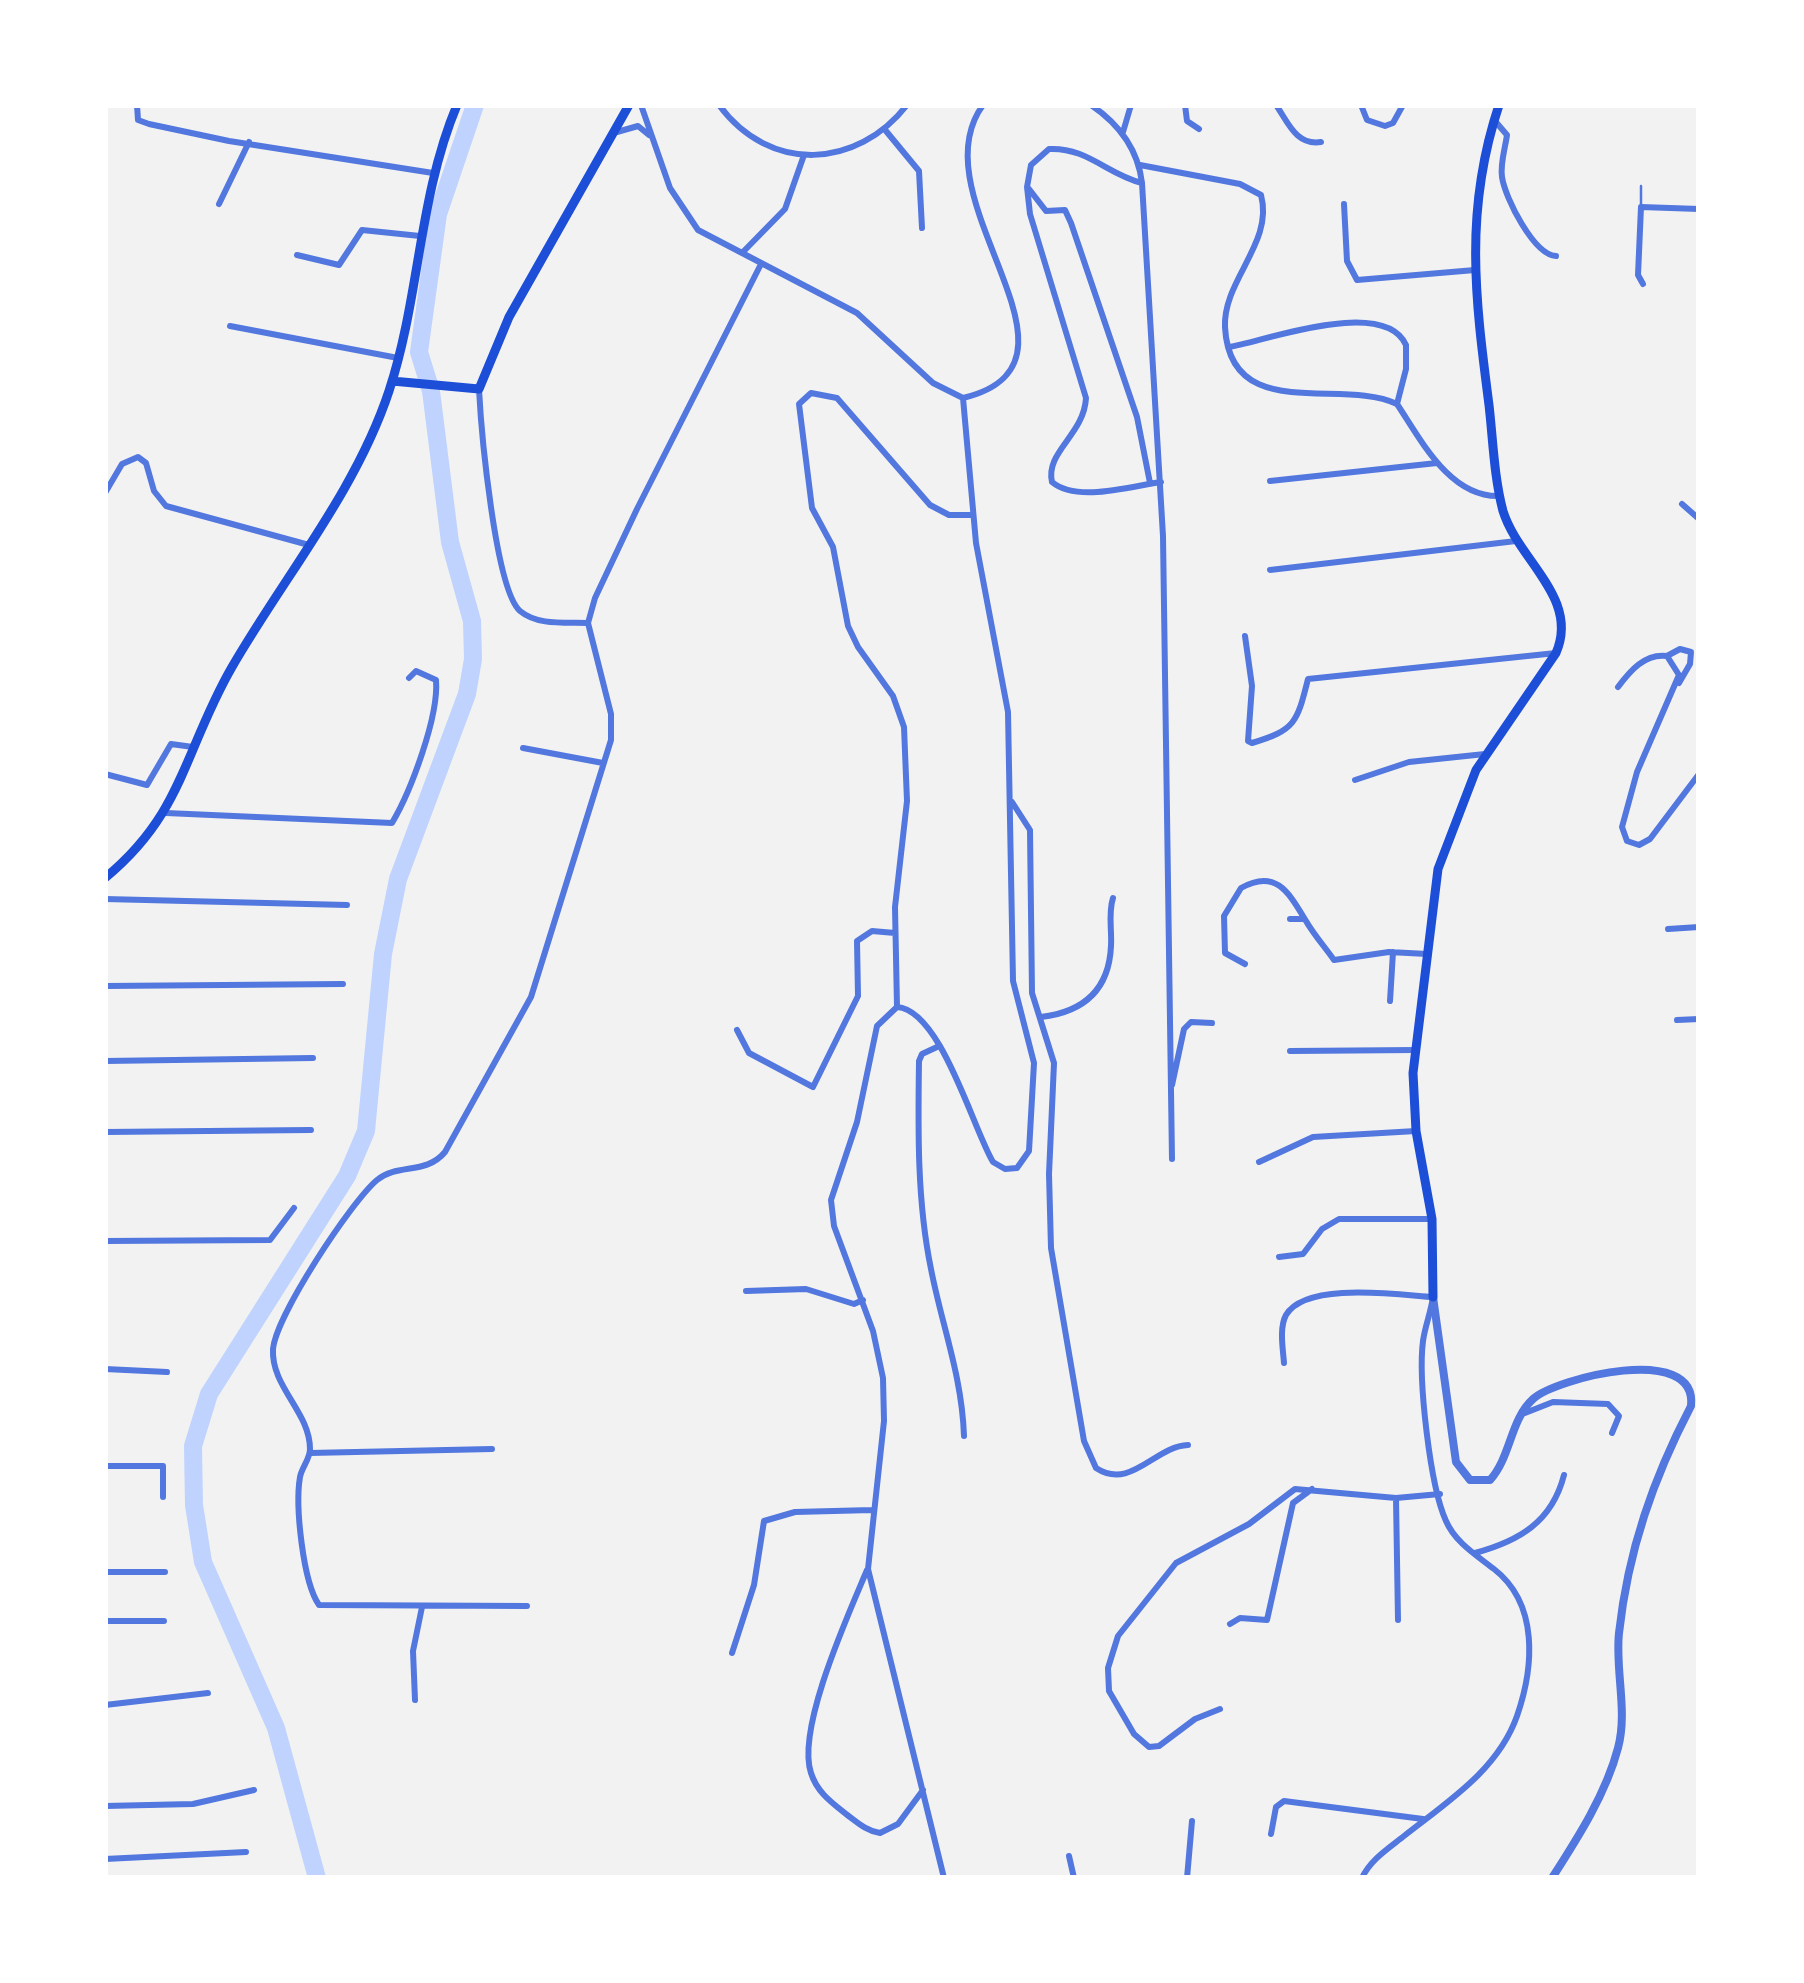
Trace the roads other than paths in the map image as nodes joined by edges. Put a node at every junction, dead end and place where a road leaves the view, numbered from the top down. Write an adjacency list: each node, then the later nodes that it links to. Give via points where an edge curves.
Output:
1 (137, 105): 21 (street, via 138,120)
2 (457, 105): 25 (main road)
3 (630, 105): 19 (main road)
4 (641, 105): 20 (street)
5 (720, 105): 23 (street, via 752,136)
6 (908, 105): 17 (street)
7 (983, 105): 46 (street, via 971,133 974,206 1021,336 1008,373)
8 (1092, 105): 18 (street)
9 (1131, 105): 18 (street)
10 (1185, 105): 16 (street, via 1187,121)
11 (1276, 105): 22 (street, via 1304,141)
12 (1362, 105): 13 (street, via 1368,120 1385,126)
13 (1403, 105)
14 (1499, 105): 15 (main road)
15 (1494, 120): 37 (street, via 1506,136 1502,178 1510,203 1544,252); 39 (main road, via 1478,175)
16 (1199, 129)
17 (886, 131): 23 (street, via 851,150); 33 (street, via 919,172)
18 (1122, 132): 24 (street)
19 (612, 136): 20 (street, via 638,126); 45 (main road, via 503,328)
20 (653, 140): 35 (street, via 685,216)
21 (248, 142): 25 (street); 29 (street)
22 (1320, 142)
23 (804, 154): 35 (street, via 785,210)
24 (1140, 164): 26 (street); 42 (street, via 1261,194 1256,244 1225,320)
25 (432, 172): 34 (main road)
26 (1142, 183): 28 (street, via 1059,149 1036,158); 50 (street)
27 (1641, 186): 31 (lane)
28 (1027, 187): 51 (street, via 1046,211 1064,210 1070,223 1137,418); 51 (street, via 1086,398 1081,425 1054,459 1052,482 1084,490)
29 (219, 204)
30 (1344, 204): 39 (street, via 1347,262 1358,280)
31 (1641, 208): 32 (street); 40 (street, via 1638,275)
32 (1699, 209)
33 (922, 228)
34 (420, 236): 36 (street, via 362,230 340,265); 43 (main road)
35 (742, 252): 38 (street)
36 (297, 256)
37 (1556, 256)
38 (761, 264): 46 (street, via 857,313 933,383); 60 (street, via 594,598)
39 (1475, 270): 53 (main road)
40 (1644, 284)
41 (230, 326): 43 (street)
42 (1229, 348): 47 (street, via 1247,377 1273,390 1358,394); 47 (street, via 1303,329 1387,326 1406,345)
43 (398, 358): 44 (main road)
44 (392, 381): 45 (main road); 58 (main road, via 367,445)
45 (479, 390): 60 (street, via 487,478 512,600 530,617)
46 (963, 398): 55 (street)
47 (1398, 404): 48 (street)
48 (1438, 463): 49 (street); 53 (street, via 1468,490)
49 (1270, 481)
50 (1161, 482): 51 (street); 102 (street)
51 (1150, 483)
52 (105, 493): 58 (street, via 122,464 138,457 166,506)
53 (1500, 496): 57 (main road)
54 (1682, 504): 56 (street)
55 (973, 515): 74 (street, via 1006,696); 84 (street, via 949,515 930,505 838,398 811,393 799,404 812,508 833,547 848,626 893,696 904,727 907,800)
56 (1699, 520)
57 (1516, 541): 59 (street); 62 (main road, via 1561,610)
58 (309, 545): 67 (main road, via 231,669)
59 (1270, 570)
60 (588, 623): 70 (street, via 610,714)
61 (1246, 636): 62 (street, via 1252,744 1294,725 1308,679)
62 (1556, 653): 69 (main road)
63 (1666, 656): 65 (street); 65 (street, via 1691,652); 66 (street, via 1650,657)
64 (409, 678): 75 (street, via 428,673 437,693 392,823)
65 (1678, 684): 72 (street, via 1637,772 1622,827 1627,841 1639,845 1650,839)
66 (1618, 687)
67 (192, 747): 71 (street, via 170,744 147,785); 75 (main road)
68 (524, 748): 70 (street)
69 (1484, 754): 73 (street, via 1399,764); 86 (main road, via 1444,848)
70 (602, 763): 123 (street, via 516,1028 436,1164 378,1179 296,1294 273,1344 280,1382 305,1425)
71 (105, 774)
72 (1699, 774)
73 (1355, 780)
74 (1012, 801): 92 (street, via 1030,830 1031,973); 97 (street, via 1013,981 1034,1063 1029,1151 1022,1165 1005,1169 994,1162 965,1092)
75 (166, 814): 76 (main road)
76 (105, 878)
77 (1113, 898): 92 (street, via 1109,961 1097,993 1089,1002)
78 (105, 899): 79 (street)
79 (347, 905)
80 (1290, 919): 81 (street)
81 (1304, 919): 85 (street, via 1334,960); 87 (street, via 1277,881 1253,880 1230,900 1224,916 1225,952)
82 (1699, 927): 83 (street)
83 (1668, 930)
84 (895, 933): 91 (street); 96 (street, via 872,931 857,941 858,996 813,1087 749,1053)
85 (1393, 952): 86 (street); 90 (street)
86 (1427, 954): 98 (main road)
87 (1245, 964)
88 (343, 984): 89 (street)
89 (105, 986)
90 (1390, 1001)
91 (897, 1006): 97 (street, via 915,1012); 114 (street, via 876,1026 858,1122 832,1190 834,1226)
92 (1041, 1017): 121 (street, via 1054,1062 1051,1248 1088,1458 1105,1474 1126,1474)
93 (1677, 1020): 94 (street)
94 (1699, 1020)
95 (1212, 1023): 102 (street, via 1191,1022 1184,1029)
96 (737, 1030)
97 (937, 1047): 120 (street, via 918,1061 920,1175 931,1273 958,1370)
98 (1416, 1050): 99 (street); 105 (main road)
99 (1290, 1051)
100 (313, 1058): 101 (street)
101 (105, 1060)
102 (1170, 1094): 106 (street)
103 (311, 1130): 104 (street)
104 (105, 1132)
105 (1416, 1132): 107 (street, via 1313,1137); 109 (main road)
106 (1172, 1159)
107 (1259, 1162)
108 (294, 1208): 110 (street, via 270,1240)
109 (1432, 1219): 111 (street, via 1339,1220 1322,1229 1303,1254); 113 (main road)
110 (105, 1241)
111 (1279, 1257)
112 (746, 1291): 114 (street, via 806,1289 854,1304)
113 (1433, 1297): 115 (street, via 1341,1292 1297,1305 1284,1324); 118 (street, via 1443,1386 1463,1474 1490,1480); 127 (street, via 1422,1342 1422,1390)
114 (863, 1300): 130 (street, via 880,1354 885,1403)
115 (1284, 1363)
116 (105, 1369): 117 (street)
117 (167, 1372)
118 (1521, 1417): 119 (street, via 1540,1404 1595,1401 1616,1409 1619,1423); 159 (street, via 1537,1395 1641,1368 1675,1374 1692,1394 1652,1488 1630,1567 1618,1635 1620,1743)
119 (1612, 1433)
120 (964, 1436)
121 (1188, 1445)
122 (492, 1448): 123 (street)
123 (310, 1453): 136 (street, via 300,1478 301,1524 319,1605)
124 (105, 1466): 128 (street, via 163,1466)
125 (1564, 1475): 131 (street, via 1530,1530)
126 (1313, 1488): 129 (street); 140 (street, via 1293,1503 1267,1620); 145 (street, via 1296,1489 1249,1524 1176,1562 1118,1636 1109,1691 1142,1742 1159,1746)
127 (1440, 1494): 129 (street); 131 (street, via 1447,1524)
128 (163, 1497)
129 (1396, 1498): 137 (street)
130 (872, 1510): 132 (street); 141 (street, via 795,1512 764,1522 754,1585)
131 (1474, 1553): 149 (street, via 1502,1577 1528,1620 1521,1702 1485,1768)
132 (868, 1569): 147 (street); 147 (street, via 822,1689 810,1771 822,1794 880,1834 898,1824)
133 (105, 1572): 134 (street)
134 (165, 1572)
135 (527, 1606): 136 (street)
136 (426, 1607): 143 (street, via 413,1651)
137 (1398, 1620)
138 (164, 1621): 139 (street)
139 (105, 1622)
140 (1230, 1624)
141 (732, 1653)
142 (208, 1692): 144 (street)
143 (415, 1700)
144 (105, 1705)
145 (1220, 1709)
146 (254, 1790): 148 (street, via 193,1804)
147 (922, 1790): 155 (street)
148 (105, 1806)
149 (1425, 1820): 151 (street, via 1284,1801 1276,1807); 158 (street)
150 (1192, 1821): 157 (street)
151 (1271, 1834)
152 (246, 1852): 154 (street)
153 (1069, 1856): 156 (street)
154 (105, 1859)
155 (944, 1878)
156 (1074, 1878)
157 (1187, 1878)
158 (1362, 1878)
159 (1552, 1878)

